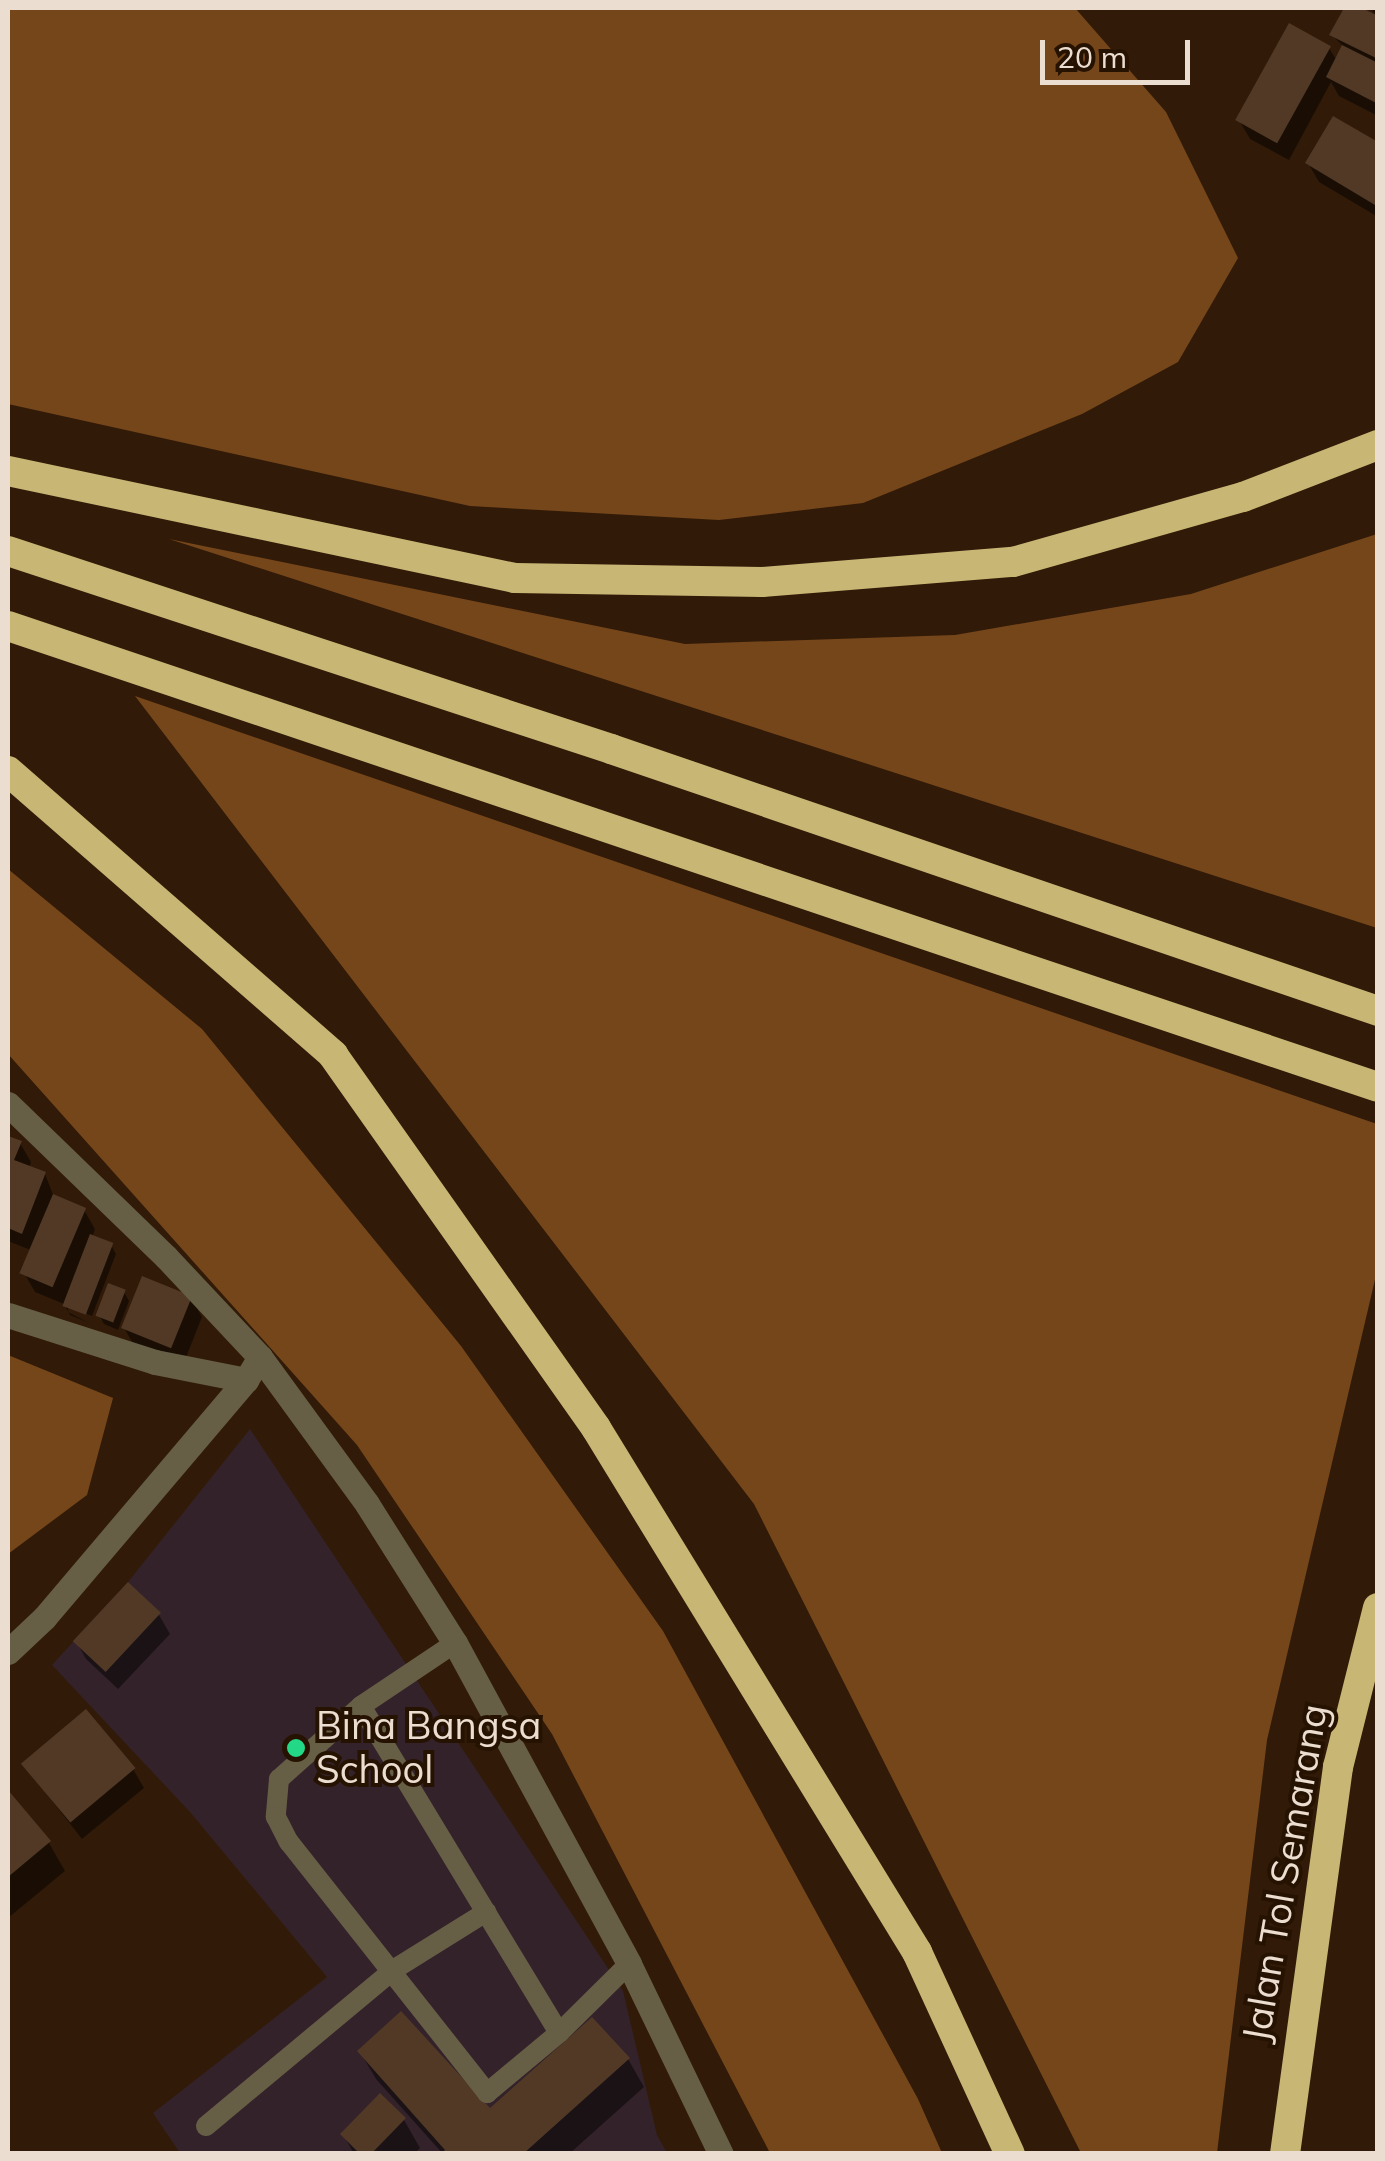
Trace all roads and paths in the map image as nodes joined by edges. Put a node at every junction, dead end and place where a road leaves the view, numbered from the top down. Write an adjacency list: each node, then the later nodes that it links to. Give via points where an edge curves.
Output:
1 (1378, 445): 2 (highway, via 1242,497 1012,562 762,582 515,578)
2 (8, 471)
3 (8, 551): 6 (highway, via 611,748)
4 (8, 626): 7 (highway)
5 (8, 771): 22 (highway, via 334,1055 596,1428 918,1952)
6 (1367, 1007)
7 (1378, 1088)
8 (8, 1104): 10 (street)
9 (8, 1315): 11 (street, via 155,1362)
10 (260, 1357): 11 (street); 13 (street, via 367,1504)
11 (246, 1380): 14 (street)
12 (1378, 1608): 23 (highway, Jalan Tol Semarang, via 1338,1767)
13 (456, 1643): 15 (lane); 17 (street)
14 (8, 1652)
15 (361, 1706): 16 (lane); 18 (lane, via 279,1780 276,1817)
16 (486, 1912): 18 (lane); 19 (lane)
17 (628, 1964): 19 (lane); 21 (street)
18 (393, 1970): 19 (lane, via 487,2094); 20 (lane)
19 (559, 2034)
20 (206, 2126)
21 (721, 2154)
22 (1010, 2154)
23 (1285, 2154)

